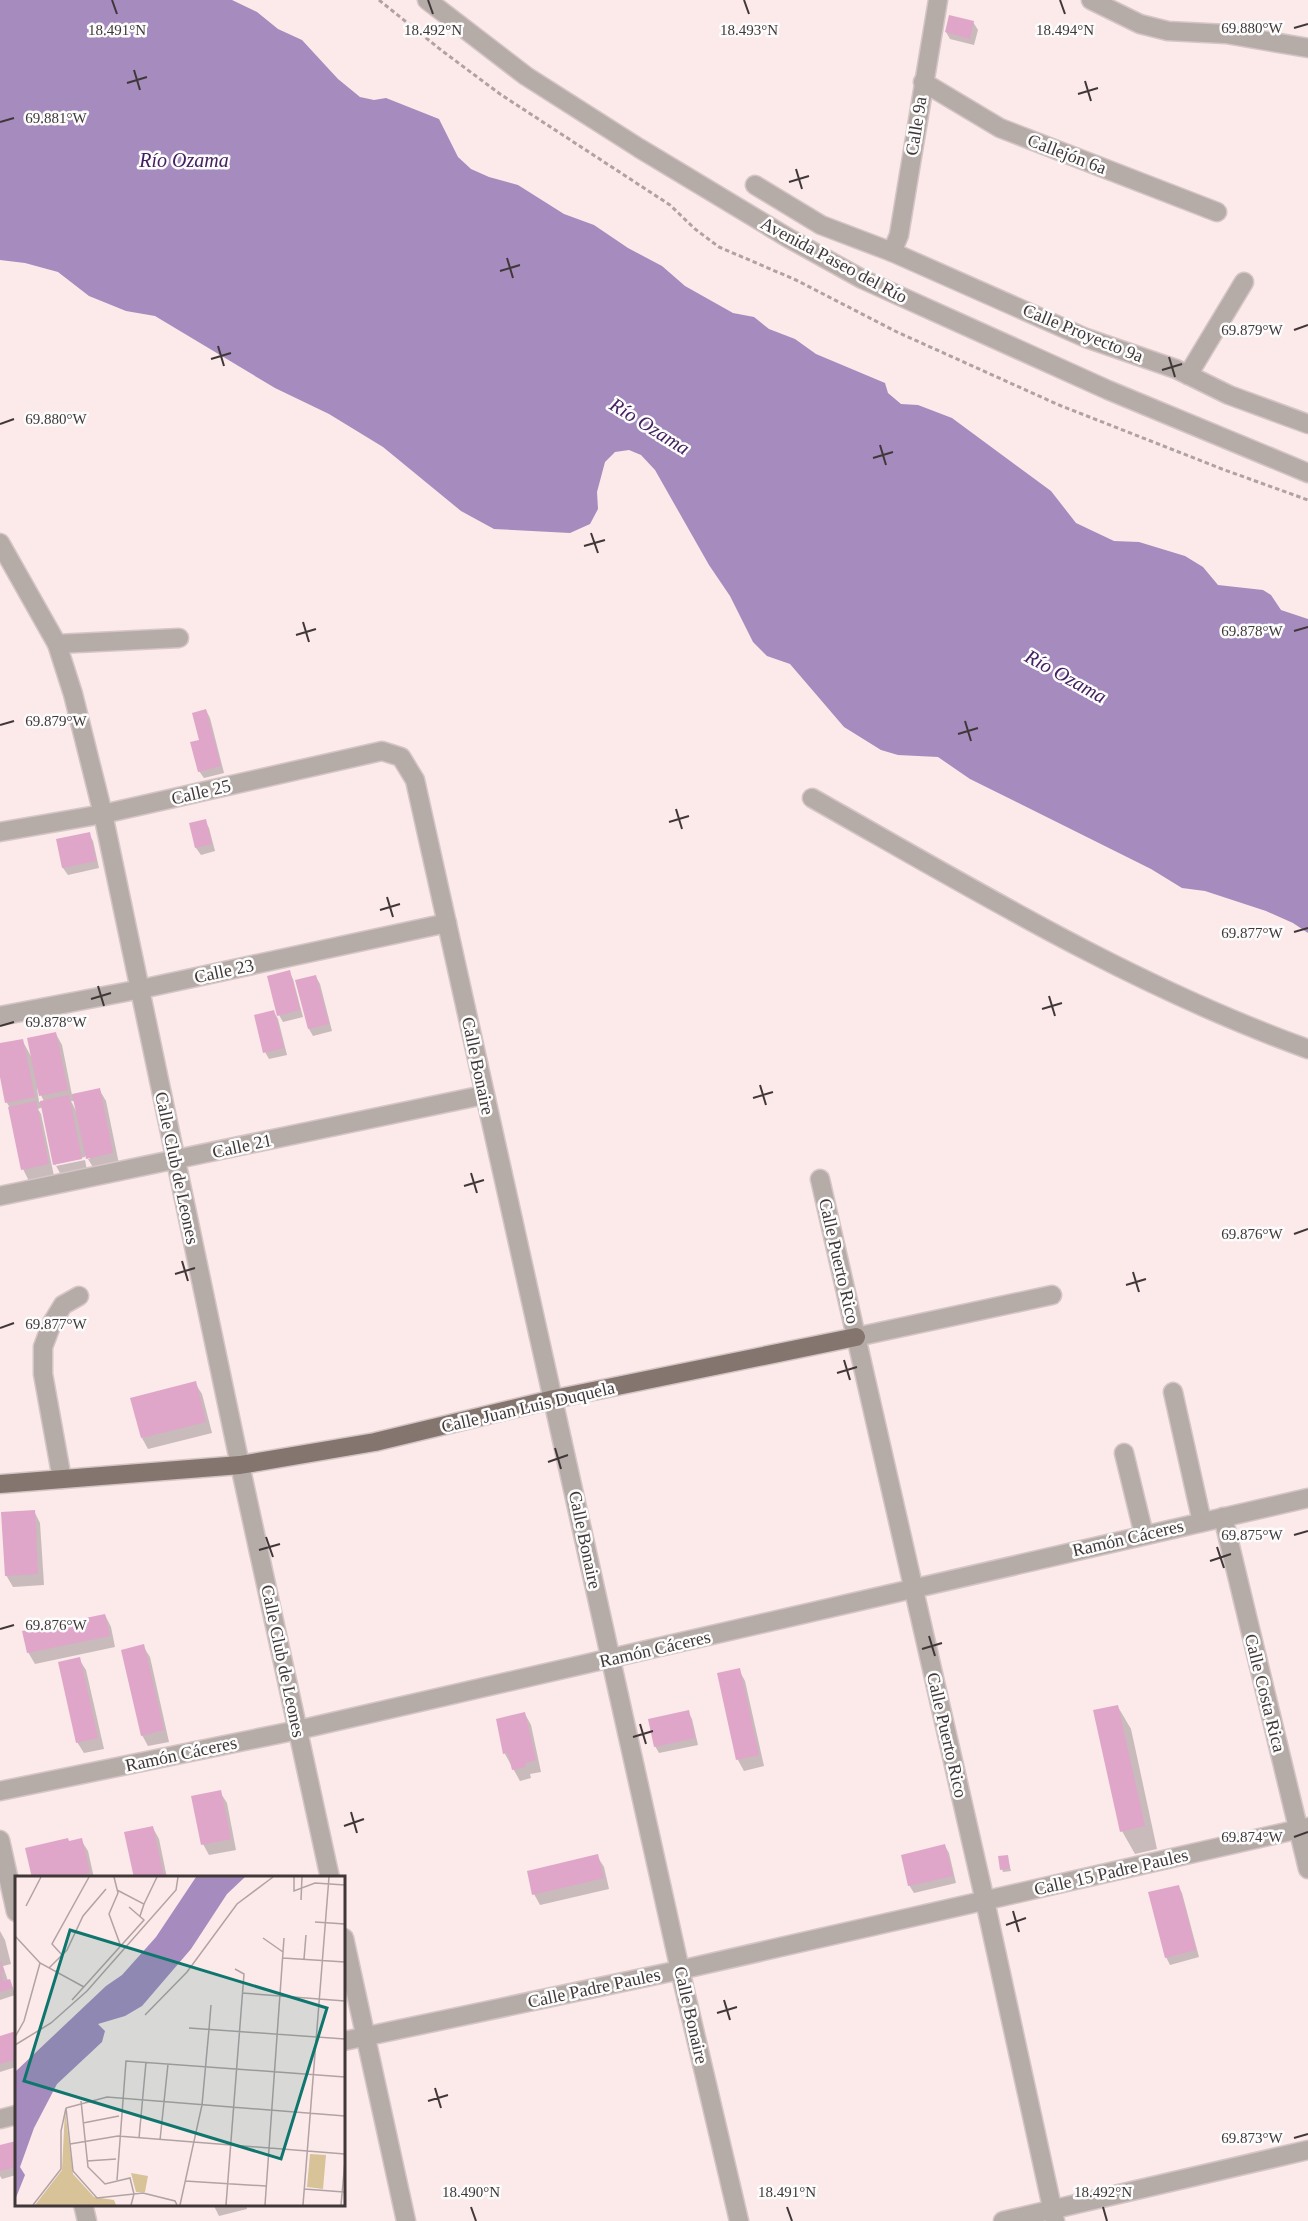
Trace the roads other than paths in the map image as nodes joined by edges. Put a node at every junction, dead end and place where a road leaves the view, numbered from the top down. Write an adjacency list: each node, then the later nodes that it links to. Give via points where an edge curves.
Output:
1 (427, 0): 12 (street, Avenida Paseo del Río, via 526,76 639,148 862,279 1108,390)
2 (938, 0): 5 (street, Calle 9a)
3 (1091, 0): 4 (street, via 1140,24 1168,31 1226,34)
4 (1308, 48)
5 (923, 82): 7 (street, Callejón 6a, via 1000,128); 8 (street, Calle 9a, via 899,235)
6 (755, 185): 8 (street, Calle Proyecto 9a, via 821,225)
7 (1217, 212)
8 (892, 252): 10 (street, Calle Proyecto 9a, via 1086,338)
9 (1244, 282): 10 (street)
10 (1188, 375): 11 (street, Calle Proyecto 9a, via 1229,395)
11 (1308, 424)
12 (1308, 473)
13 (0, 543): 15 (street, Calle Club de Leones)
14 (179, 638): 15 (street)
15 (57, 644): 18 (street, Calle Club de Leones)
16 (400, 757): 18 (street, Calle 25, via 382,751); 20 (street, Calle Bonaire, via 415,780)
17 (812, 798): 23 (street, via 1089,953 1255,1030)
18 (103, 814): 19 (street, Calle 25); 21 (street, Calle Club de Leones)
19 (0, 832)
20 (447, 923): 21 (street, Calle 23); 24 (street, Calle Bonaire)
21 (141, 989): 22 (street, Calle 23); 25 (street, Calle Club de Leones)
22 (0, 1016)
23 (1308, 1049)
24 (484, 1095): 25 (street, Calle 21); 32 (street, Calle Bonaire)
25 (174, 1160): 27 (street, Calle 21); 34 (street, Calle Club de Leones)
26 (820, 1179): 30 (street, Calle Puerto Rico)
27 (0, 1196)
28 (1052, 1295): 30 (street, Calle Juan Luis Duquela)
29 (79, 1296): 35 (street, via 63,1305 43,1347 43,1374)
30 (856, 1337): 32 (main road, Calle Juan Luis Duquela); 41 (street, Calle Puerto Rico)
31 (1173, 1392): 39 (street)
32 (554, 1399): 34 (main road, Calle Juan Luis Duquela, via 375,1442); 42 (street, Calle Bonaire)
33 (1124, 1453): 40 (street)
34 (240, 1465): 35 (main road, Calle Juan Luis Duquela); 43 (street, Calle Club de Leones)
35 (62, 1479): 36 (main road, Calle Juan Luis Duquela)
36 (0, 1484)
37 (1308, 1498): 38 (street, Ramón Cáceres)
38 (1222, 1517): 39 (street, Ramón Cáceres); 45 (street, Calle Costa Rica)
39 (1202, 1522): 40 (street, Ramón Cáceres)
40 (1144, 1535): 41 (street, Ramón Cáceres)
41 (914, 1587): 42 (street, Ramón Cáceres); 49 (street, Calle Puerto Rico)
42 (611, 1660): 43 (street, Ramón Cáceres); 52 (street, Calle Bonaire)
43 (298, 1730): 44 (street, Ramón Cáceres); 48 (street, Calle Club de Leones)
44 (0, 1791)
45 (1304, 1828): 47 (street, Calle Costa Rica); 49 (street, Calle 15 Padre Paules)
46 (0, 1840): 50 (street)
47 (1308, 1869)
48 (330, 1876)
49 (985, 1901): 52 (street, Calle Padre Paules); 59 (street, Calle Puerto Rico)
50 (15, 1908)
51 (345, 1943): 53 (street)
52 (680, 1970): 53 (street, Calle Padre Paules); 62 (street, Calle Bonaire)
53 (365, 2036): 54 (street, Calle Padre Paules); 61 (street)
54 (345, 2041)
55 (15, 2115): 56 (street)
56 (0, 2119)
57 (1308, 2150): 59 (street)
58 (83, 2206): 60 (street)
59 (1053, 2215): 63 (street)
60 (87, 2221)
61 (406, 2221)
62 (739, 2221)
63 (1003, 2221)

